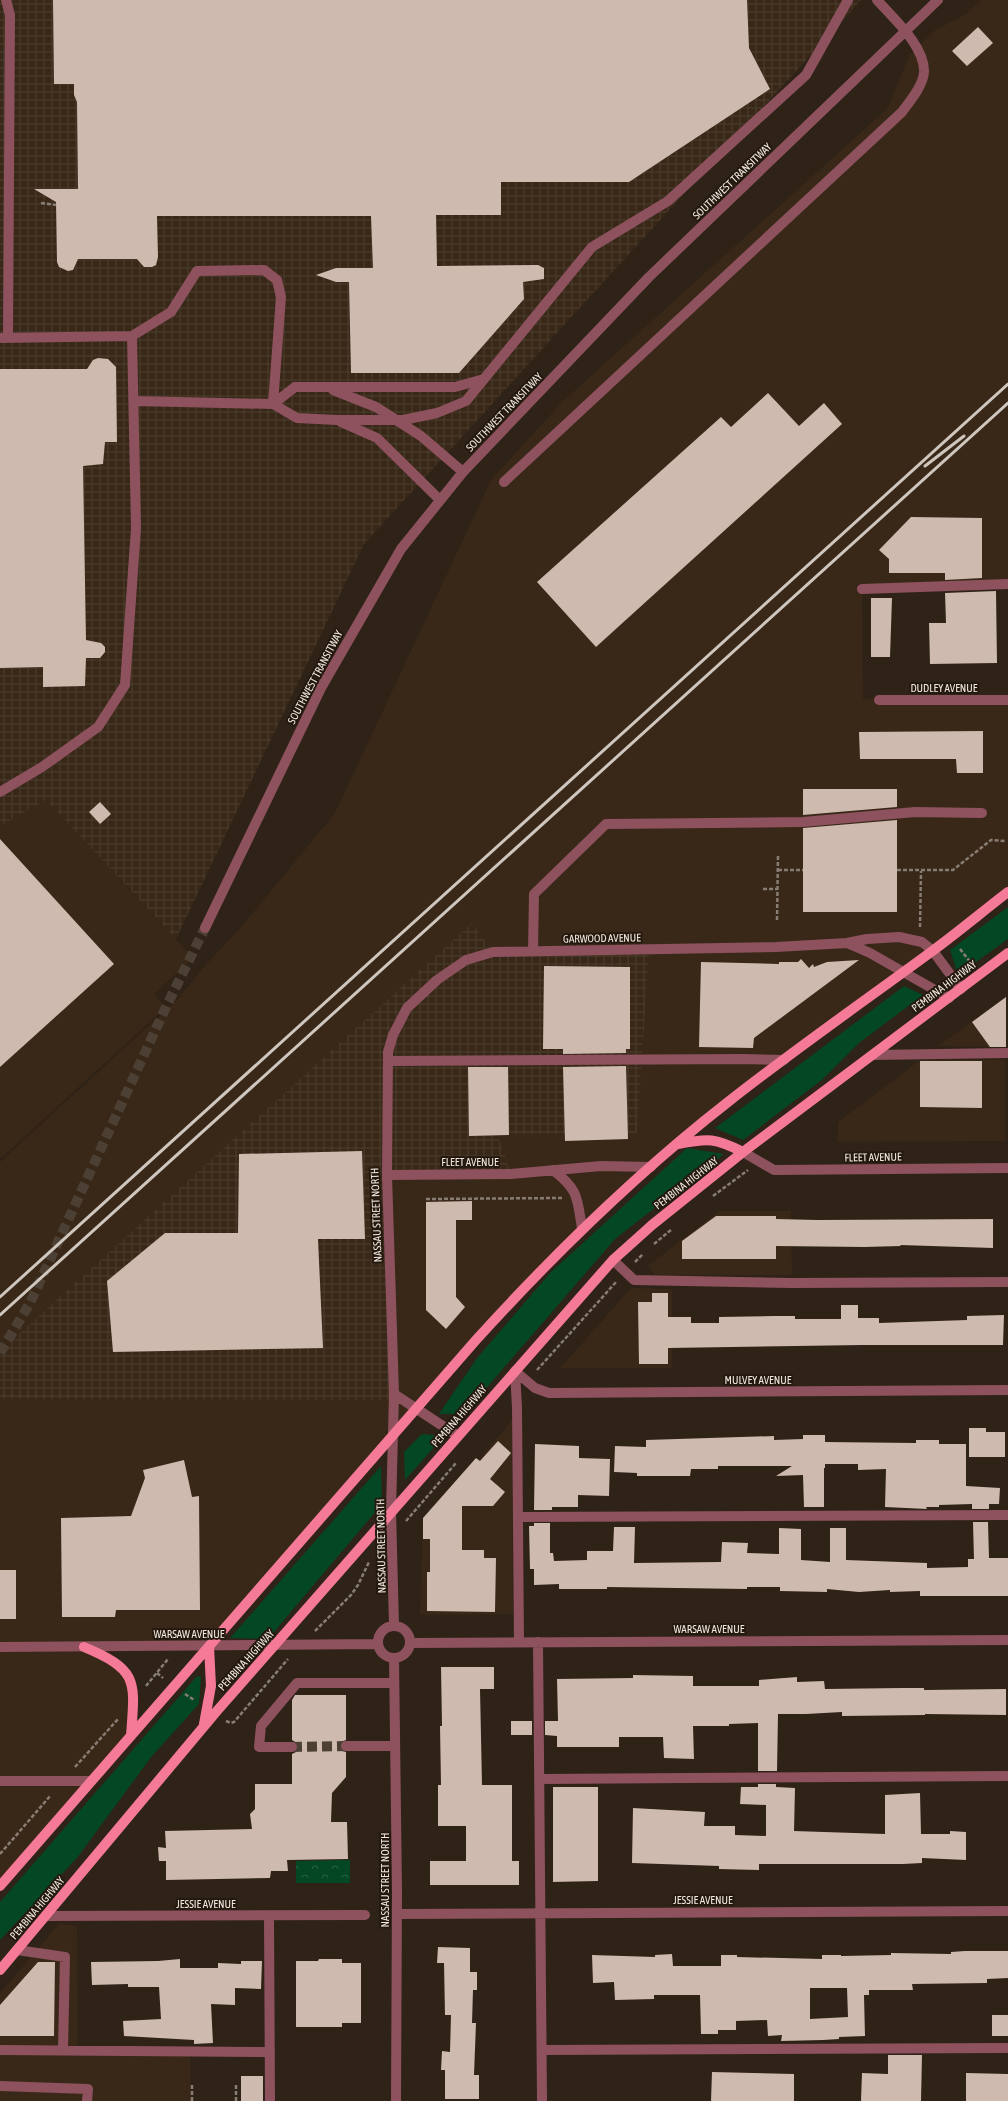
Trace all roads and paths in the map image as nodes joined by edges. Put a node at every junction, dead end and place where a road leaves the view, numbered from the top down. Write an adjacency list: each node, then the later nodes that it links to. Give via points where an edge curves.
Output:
1 (6, 0): 8 (street, via 10,15)
2 (848, 0): 11 (street, via 806,75 668,201 592,247)
3 (877, 0): 5 (street)
4 (938, 0): 5 (street, SOUTHWEST TRANSITWAY)
5 (904, 30): 17 (street, SOUTHWEST TRANSITWAY, via 648,278); 18 (street, via 913,41 924,72 916,94 902,112)
6 (41, 203): 7 (path)
7 (56, 205)
8 (4, 264): 10 (street)
9 (132, 336): 10 (street); 13 (street); 14 (street, via 171,312 197,271 264,270 277,280 281,297)
10 (4, 338)
11 (484, 379): 12 (street, via 455,387); 16 (street, via 466,401 437,413)
12 (328, 388): 14 (street, via 295,387); 16 (street, via 376,407)
13 (134, 401): 14 (street); 24 (street, via 136,528 125,685 98,727 42,767)
14 (273, 404): 15 (street, via 297,418)
15 (338, 420): 16 (street); 19 (street, via 377,438)
16 (396, 420): 17 (street, via 421,436)
17 (464, 472): 19 (street, SOUTHWEST TRANSITWAY)
18 (504, 482)
19 (440, 500): 37 (street, SOUTHWEST TRANSITWAY, via 401,549 321,688)
20 (1008, 584): 21 (street)
21 (862, 589)
22 (879, 700): 23 (street, DUDLEY AVENUE)
23 (1008, 700)
24 (0, 792)
25 (982, 813): 41 (street, via 915,812 803,822 606,824 534,894)
26 (1006, 840): 31 (path, via 992,840 953,870)
27 (778, 855): 28 (path)
28 (778, 870): 29 (path); 32 (path)
29 (803, 870)
30 (897, 870): 31 (path)
31 (921, 870): 36 (path)
32 (778, 889): 33 (path); 35 (path)
33 (764, 890)
34 (1008, 892): 40 (main road)
35 (777, 920)
36 (920, 927)
37 (205, 928)
38 (848, 943): 40 (street, GARWOOD AVENUE, via 900,937 922,942); 41 (street, GARWOOD AVENUE, via 776,947); 44 (street, GARWOOD AVENUE)
39 (960, 949): 43 (path)
40 (933, 950): 44 (main road); 45 (street, GARWOOD AVENUE)
41 (533, 951): 47 (street, GARWOOD AVENUE, via 493,952 466,960 437,980 407,1008)
42 (1008, 954): 45 (main road, PEMBINA HIGHWAY)
43 (972, 965)
44 (904, 972): 46 (street, GARWOOD AVENUE); 50 (main road)
45 (961, 989): 46 (main road, PEMBINA HIGHWAY)
46 (949, 998): 49 (main road, PEMBINA HIGHWAY)
47 (393, 1035): 51 (street, NASSAU STREET NORTH)
48 (1008, 1053): 49 (street)
49 (873, 1055): 53 (main road, PEMBINA HIGHWAY)
50 (784, 1060): 51 (street); 52 (main road, via 728,1101)
51 (388, 1061): 57 (street, NASSAU STREET NORTH)
52 (675, 1145): 53 (main road, via 703,1139 721,1141); 54 (main road)
53 (743, 1152): 55 (street, FLEET AVENUE, via 774,1170); 61 (main road, PEMBINA HIGHWAY)
54 (651, 1167): 56 (street, FLEET AVENUE, via 601,1166); 60 (main road)
55 (1008, 1168)
56 (553, 1170): 57 (street, FLEET AVENUE, via 510,1174); 60 (street, via 565,1179 574,1191)
57 (386, 1175): 65 (street, NASSAU STREET NORTH)
58 (567, 1198): 59 (path)
59 (426, 1199)
60 (582, 1228): 66 (main road, via 508,1305)
61 (613, 1260): 62 (street, via 634,1280); 63 (main road, PEMBINA HIGHWAY)
62 (1008, 1282)
63 (515, 1371): 64 (street, MULVEY AVENUE, via 535,1388 549,1393); 68 (main road, PEMBINA HIGHWAY); 71 (street)
64 (1008, 1390)
65 (394, 1394): 66 (street); 67 (street, NASSAU STREET NORTH)
66 (416, 1409): 67 (main road); 68 (street)
67 (394, 1433): 69 (street, NASSAU STREET NORTH); 78 (main road)
68 (458, 1436): 69 (main road, PEMBINA HIGHWAY)
69 (392, 1511): 72 (street, NASSAU STREET NORTH); 79 (main road, PEMBINA HIGHWAY)
70 (1008, 1516): 71 (street)
71 (518, 1517): 74 (street)
72 (394, 1625): 76 (street, via 404,1628); 77 (street, via 383,1629)
73 (1008, 1640): 75 (street, WARSAW AVENUE)
74 (519, 1642): 75 (street, WARSAW AVENUE); 76 (street, WARSAW AVENUE)
75 (538, 1642): 93 (street)
76 (410, 1643): 83 (street, via 407,1652)
77 (378, 1644): 80 (street, WARSAW AVENUE); 83 (street, via 381,1652)
78 (209, 1646): 79 (street, WARSAW AVENUE); 82 (street, WARSAW AVENUE); 85 (main road); 87 (main road)
79 (274, 1646): 80 (street, WARSAW AVENUE); 87 (main road, PEMBINA HIGHWAY)
80 (300, 1646): 87 (path, via 234,1722 227,1722)
81 (0, 1647): 82 (street, WARSAW AVENUE)
82 (84, 1647): 86 (main road, via 109,1657 126,1672 134,1692)
83 (394, 1658): 84 (street, NASSAU STREET NORTH)
84 (394, 1683): 90 (street, NASSAU STREET NORTH); 91 (street, via 297,1683 262,1726 259,1747)
85 (174, 1685): 86 (path, via 157,1673); 87 (path); 88 (main road)
86 (133, 1701): 88 (main road); 94 (path)
87 (212, 1709): 103 (main road, PEMBINA HIGHWAY, via 204,1726)
88 (131, 1736): 96 (main road)
89 (346, 1746): 90 (street)
90 (395, 1746): 101 (street, NASSAU STREET NORTH)
91 (292, 1747)
92 (1008, 1776): 93 (street)
93 (539, 1779): 100 (street)
94 (64, 1780): 95 (street); 96 (street); 97 (path)
95 (0, 1781)
96 (91, 1781): 98 (main road)
97 (0, 1854)
98 (0, 1886)
99 (1008, 1911): 100 (street, JESSIE AVENUE)
100 (542, 1913): 101 (street, JESSIE AVENUE); 110 (street)
101 (397, 1914): 119 (street, NASSAU STREET NORTH)
102 (365, 1915): 104 (street, JESSIE AVENUE)
103 (46, 1916): 104 (street, JESSIE AVENUE); 105 (main road, PEMBINA HIGHWAY)
104 (270, 1916): 111 (street)
105 (17, 1950): 106 (main road, PEMBINA HIGHWAY); 109 (street, via 65,1957)
106 (0, 1970)
107 (1008, 2048): 110 (street)
108 (0, 2050): 109 (street)
109 (63, 2050): 111 (street)
110 (543, 2050): 120 (street)
111 (270, 2052): 118 (street)
112 (192, 2085): 116 (path)
113 (236, 2085): 117 (path)
114 (0, 2086): 115 (street, via 88,2089)
115 (87, 2101)
116 (192, 2101)
117 (236, 2101)
118 (270, 2101)
119 (396, 2101)
120 (542, 2101)

